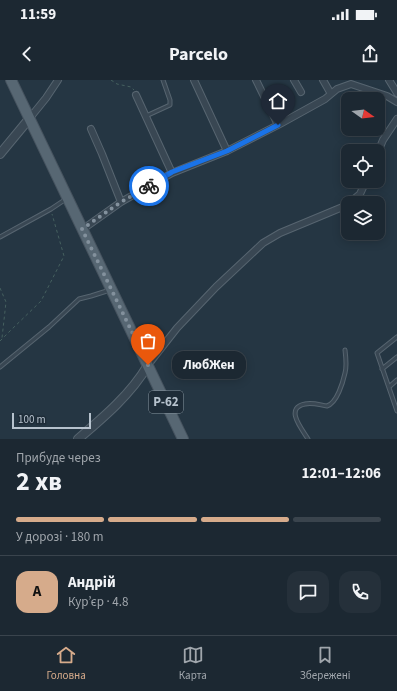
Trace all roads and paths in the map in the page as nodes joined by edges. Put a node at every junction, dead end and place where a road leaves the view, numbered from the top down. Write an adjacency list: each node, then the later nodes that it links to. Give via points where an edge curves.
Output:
1 (10, 80): 16 (main road, Р-62)
2 (58, 80): 16 (street)
3 (111, 80): 13 (path, via 131,87)
4 (163, 80): 15 (lane, via 170,104)
5 (194, 80): 21 (street)
6 (256, 80): 18 (street)
7 (294, 80): 10 (street)
8 (323, 80): 12 (street)
9 (389, 80): 11 (street)
10 (301, 92)
11 (397, 93)
12 (331, 94): 14 (street, via 351,84); 18 (street)
13 (136, 95): 15 (street)
14 (397, 102)
15 (146, 117): 23 (street)
16 (29, 119): 22 (street); 24 (main road, Р-62)
17 (397, 119): 20 (street)
18 (278, 125): 21 (street)
19 (91, 129): 25 (street)
20 (381, 144)
21 (227, 151): 23 (street)
22 (0, 154)
23 (172, 172): 25 (street)
24 (68, 198): 27 (lane); 28 (main road, Р-62)
25 (121, 202): 28 (street)
26 (341, 208): 37 (street, via 280,233 263,243 177,328)
27 (51, 209): 29 (lane); 33 (path, via 64,256 41,301)
28 (82, 229): 31 (main road, Р-62)
29 (0, 237)
30 (0, 288): 33 (path, via 6,302)
31 (111, 289): 37 (main road, Р-62); 38 (lane, via 79,299)
32 (397, 337): 39 (lane, via 377,353)
33 (2, 338): 34 (path)
34 (0, 342)
35 (345, 350): 46 (lane, via 345,373 331,405 304,404 295,411 294,415)
36 (397, 357): 39 (lane)
37 (148, 365): 44 (street, via 126,394); 45 (main road, Р-62)
38 (0, 367)
39 (382, 369): 41 (lane)
40 (397, 380): 41 (lane)
41 (388, 387): 42 (lane)
42 (396, 404): 43 (lane)
43 (397, 411)
44 (78, 439)
45 (183, 439)
46 (308, 439)

